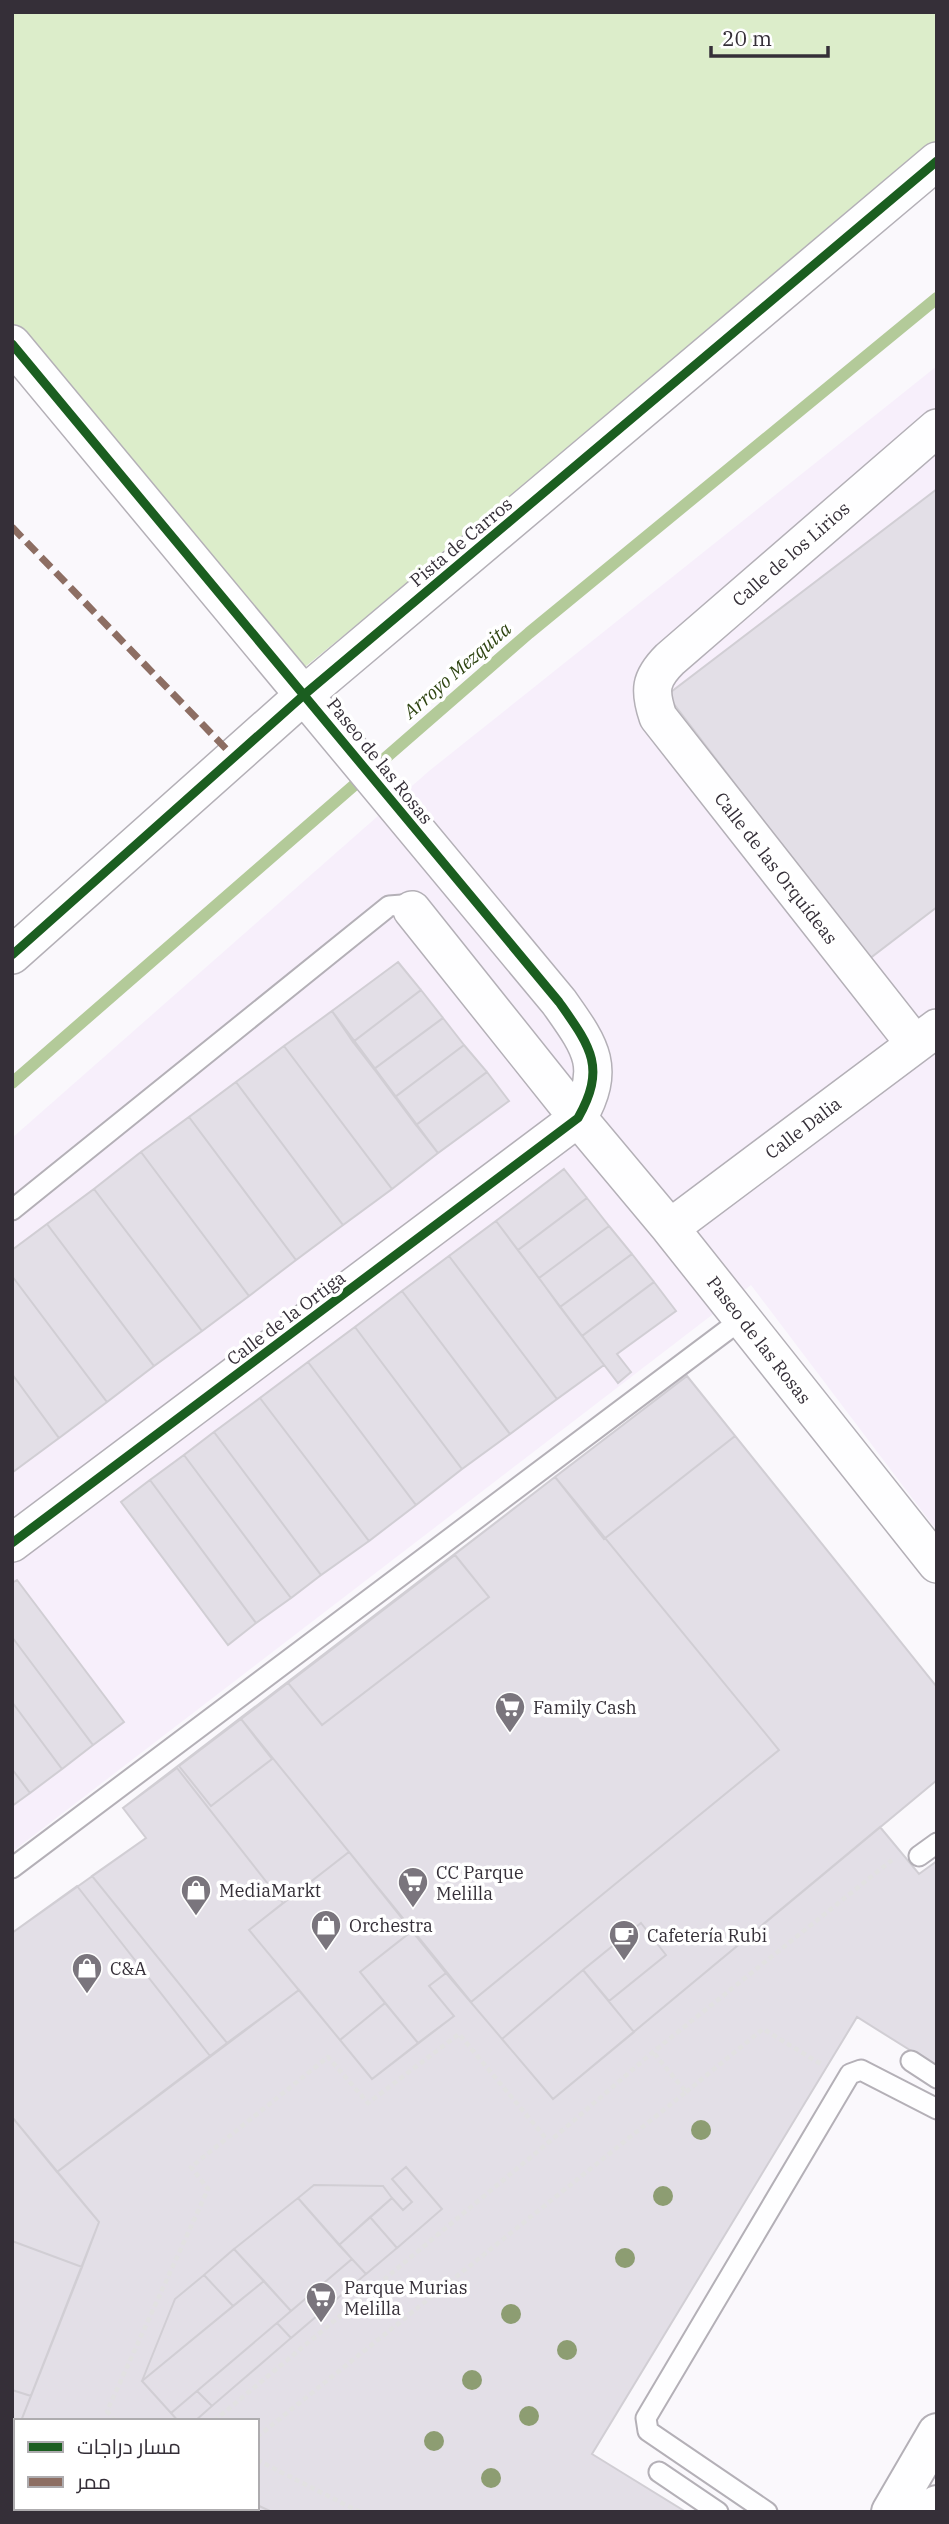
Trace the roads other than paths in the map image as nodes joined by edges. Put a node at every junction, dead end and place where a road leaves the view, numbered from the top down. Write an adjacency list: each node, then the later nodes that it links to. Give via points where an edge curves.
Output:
1 (937, 161): 5 (street, Pista de Carros)
2 (12, 344): 5 (street, Paseo de las Rosas)
3 (937, 428): 4 (street, Calle de los Lirios, via 670,659)
4 (652, 686): 8 (street, Calle de las Orquídeas, via 658,717)
5 (313, 704): 7 (street, Pista de Carros, via 223,765); 9 (street, Paseo de las Rosas, via 581,1033 590,1050 593,1083)
6 (412, 910): 9 (street, Paseo de las Rosas); 10 (lane, via 389,906)
7 (12, 955)
8 (926, 1036): 11 (street, Calle Dalia)
9 (578, 1118): 11 (street, Paseo de las Rosas); 13 (street, Calle de la Ortiga)
10 (12, 1210)
11 (670, 1228): 12 (street, Paseo de las Rosas)
12 (742, 1319): 14 (street, Paseo de las Rosas); 17 (lane)
13 (12, 1543)
14 (937, 1564)
15 (937, 1843): 16 (lane)
16 (919, 1856)
17 (12, 1868)
18 (911, 2061): 19 (lane)
19 (937, 2078)
20 (937, 2109): 25 (lane, via 861,2070 854,2071 646,2418 648,2431)
21 (937, 2433): 26 (street)
22 (659, 2472): 24 (lane)
23 (937, 2505): 27 (street)
24 (718, 2512)
25 (766, 2512)
26 (891, 2512)
27 (933, 2512)

